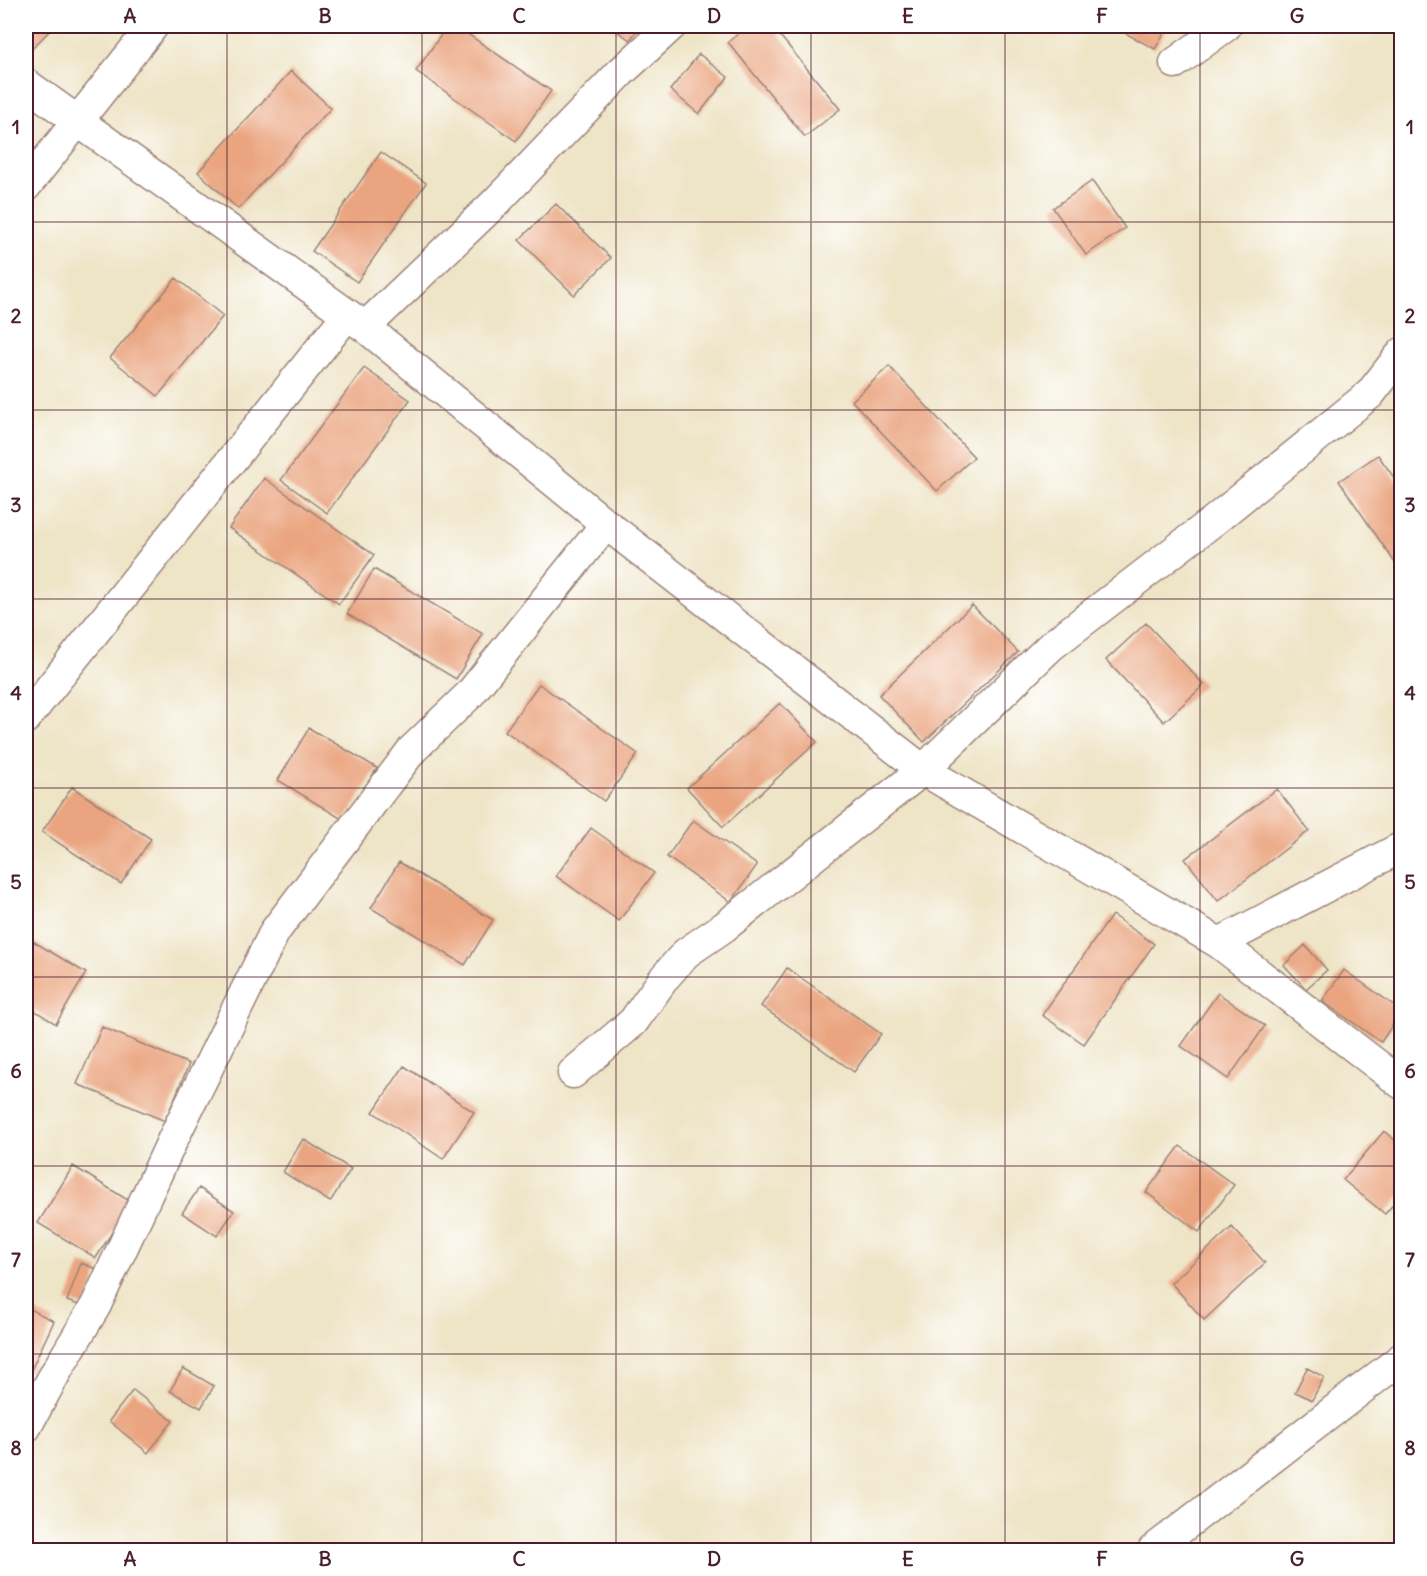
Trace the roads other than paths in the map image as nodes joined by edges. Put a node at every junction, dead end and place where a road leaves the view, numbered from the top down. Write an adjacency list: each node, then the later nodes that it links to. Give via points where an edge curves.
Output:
1 (153, 26): 6 (street)
2 (671, 26): 8 (street, via 496,201)
3 (1226, 26): 4 (street)
4 (1175, 63)
5 (26, 84): 6 (street)
6 (78, 122): 7 (street); 8 (street)
7 (26, 186)
8 (356, 321): 10 (street); 11 (street)
9 (1401, 353): 12 (street, via 1370,394 1051,646)
10 (606, 524): 12 (street); 18 (street, via 470,694 412,750 275,931 96,1305)
11 (26, 718)
12 (923, 770): 14 (street); 15 (street, via 686,953 664,976 633,1022)
13 (1401, 847): 14 (street)
14 (1219, 943): 16 (street)
15 (573, 1073)
16 (1401, 1084)
17 (1401, 1358): 19 (street)
18 (26, 1427)
19 (1153, 1551)

